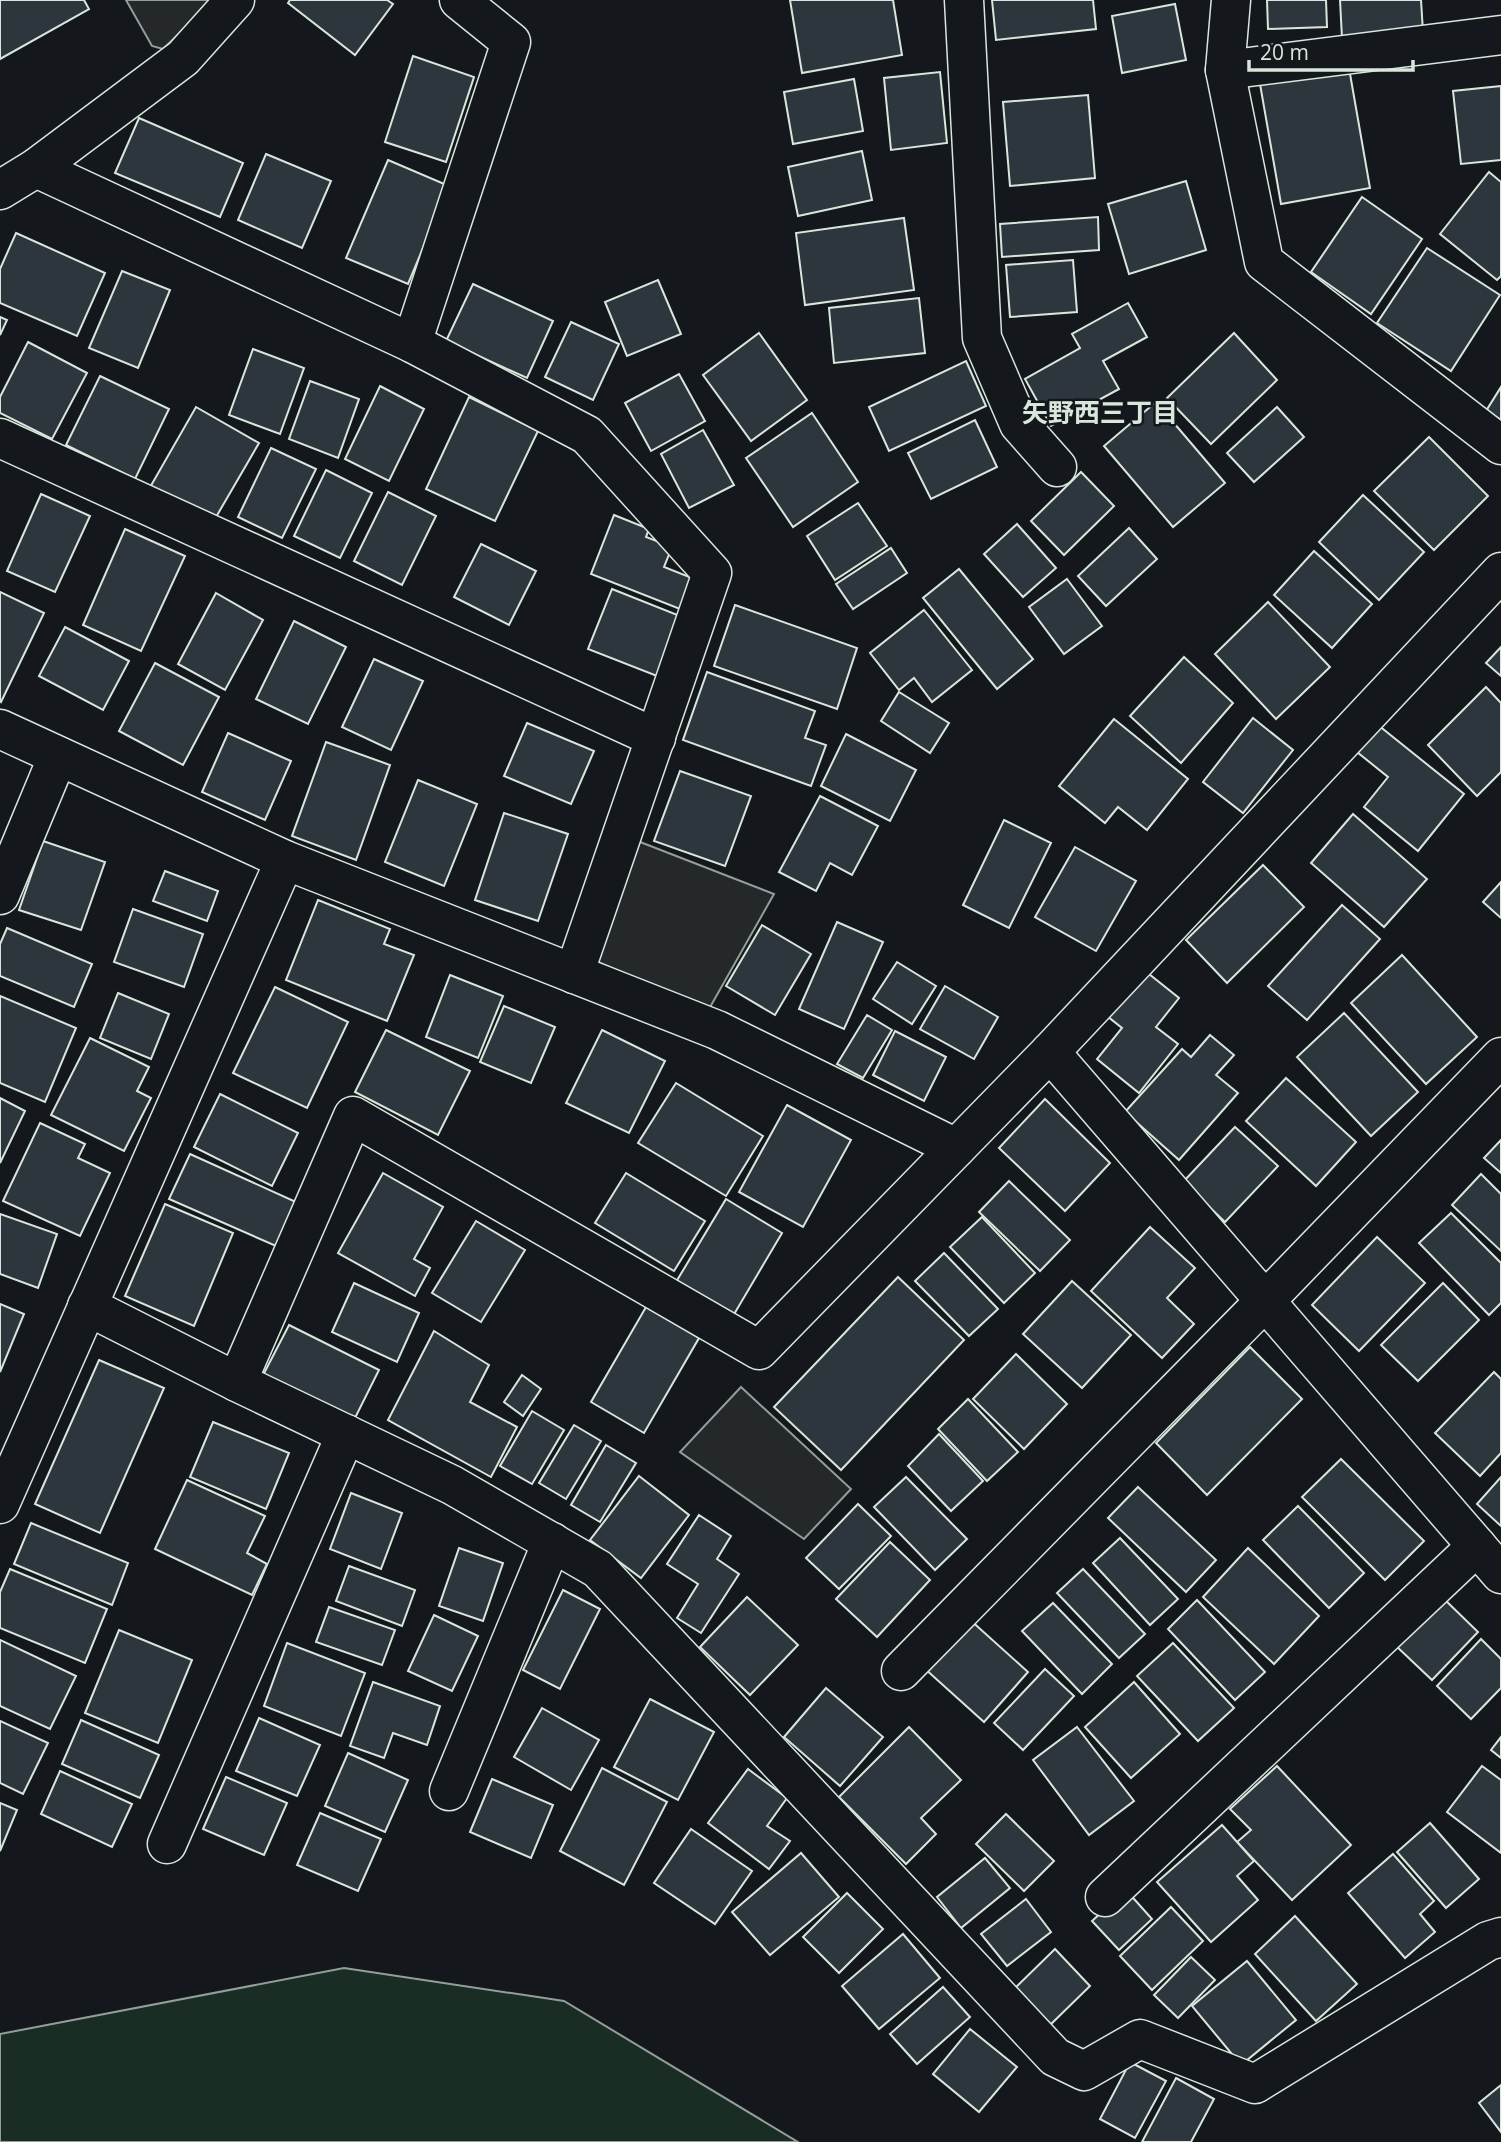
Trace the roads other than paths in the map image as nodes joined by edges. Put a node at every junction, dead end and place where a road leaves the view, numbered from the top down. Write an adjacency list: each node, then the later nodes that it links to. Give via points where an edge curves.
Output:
1 (235, 0): 7 (street, via 183,58)
2 (459, 0): 9 (street, via 511,42)
3 (964, 0): 12 (street, via 982,338 1019,424)
4 (1231, 0): 6 (street)
5 (1501, 35): 6 (street)
6 (1225, 70): 11 (street, via 1264,262)
7 (36, 168): 8 (street); 9 (street)
8 (0, 190)
9 (412, 343): 15 (street, via 587,435 712,573)
10 (0, 438): 15 (street)
11 (1501, 445)
12 (1058, 467)
13 (1501, 572): 20 (street)
14 (0, 729): 16 (street)
15 (656, 738): 19 (street)
16 (58, 756): 17 (street); 18 (street)
17 (285, 860): 19 (street); 24 (street)
18 (0, 895)
19 (574, 974): 22 (street, via 717,1030)
20 (1050, 1052): 22 (street); 23 (street)
21 (1501, 1057): 23 (street)
22 (956, 1148): 25 (street, via 759,1350 353,1115)
23 (1265, 1301): 29 (street); 30 (street)
24 (87, 1306): 25 (street); 27 (street)
25 (237, 1382): 26 (street)
26 (346, 1434): 28 (street, via 452,1485); 32 (street)
27 (0, 1504)
28 (552, 1542): 31 (street); 34 (street, via 598,1569 1055,2057 1084,2071 1140,2039 1255,2084)
29 (1489, 1560): 33 (street)
30 (901, 1671)
31 (449, 1791)
32 (167, 1844)
33 (1105, 1897)
34 (1501, 1937)

